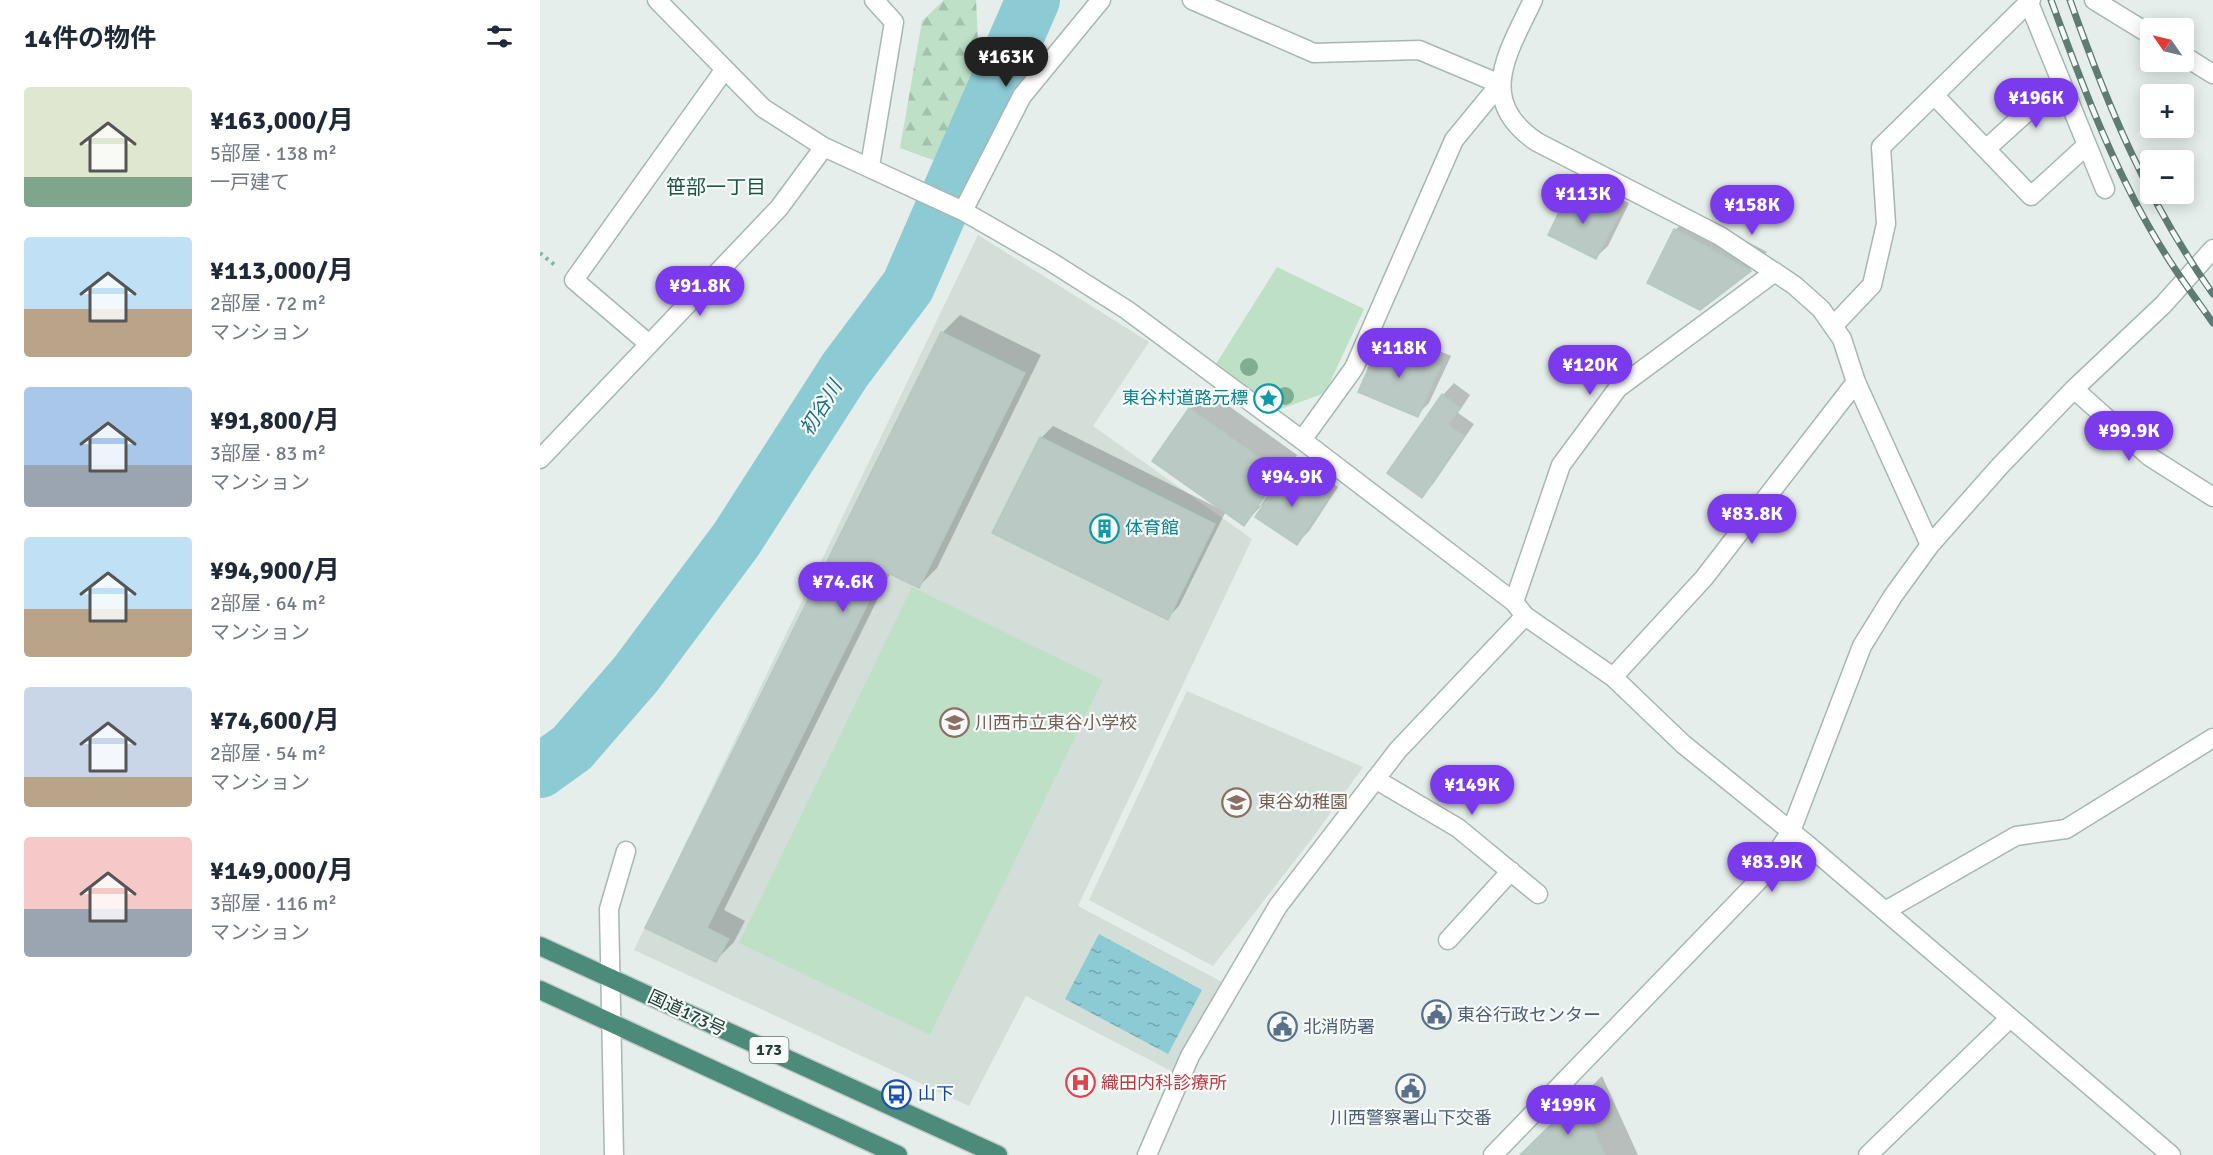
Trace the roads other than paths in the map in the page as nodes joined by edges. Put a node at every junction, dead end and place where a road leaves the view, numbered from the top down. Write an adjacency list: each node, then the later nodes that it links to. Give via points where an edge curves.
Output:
1 (657, 0): 10 (street)
2 (874, 0): 18 (street, via 894,22)
3 (1101, 0): 20 (street, via 1023,96)
4 (1192, 0): 13 (street, via 1314,53 1419,50)
5 (1533, 0): 13 (street, via 1506,56)
6 (2094, 0): 8 (street)
7 (2030, 1): 12 (street); 14 (street)
8 (2140, 28)
9 (2194, 62): 11 (street)
10 (725, 69): 16 (street, via 763,108); 24 (street, via 574,280)
11 (2213, 74)
12 (2061, 81): 15 (street); 17 (street)
13 (1500, 84): 22 (street, via 1505,108 1521,131 1720,236); 27 (street, via 1454,140 1354,368)
14 (1934, 95): 17 (street); 23 (street, via 1881,147 1886,224 1872,285)
15 (2087, 145): 17 (street, via 2031,196); 19 (street)
16 (824, 147): 18 (street); 24 (street, via 779,208)
17 (1986, 149)
18 (870, 166): 20 (street)
19 (2105, 189)
20 (963, 210): 27 (street, via 1127,310)
21 (2213, 249): 26 (street, via 2163,305)
22 (1775, 272): 23 (street, via 1808,297); 31 (street, via 1618,388 1561,465)
23 (1834, 325): 25 (street)
24 (649, 344): 28 (street)
25 (1856, 382): 30 (street); 32 (street, via 1704,578)
26 (2074, 389): 29 (street, via 2150,457); 30 (street)
27 (1302, 440): 31 (street)
28 (542, 455)
29 (2213, 497)
30 (1930, 545): 35 (street, via 1862,646)
31 (1519, 609): 32 (street); 34 (street)
32 (1613, 677): 35 (street, via 1683,744)
33 (2213, 738): 39 (street, via 2066,829 2016,836)
34 (1375, 780): 37 (street, via 1458,828); 49 (street, via 1278,906 1190,1056)
35 (1791, 831): 39 (street); 50 (street, via 1760,879)
36 (626, 852): 42 (street, via 609,909)
37 (1511, 871): 38 (street); 40 (street)
38 (1538, 894)
39 (1885, 911): 44 (street)
40 (1448, 940)
41 (540, 946): 42 (highway, 国道173号 / 173)
42 (612, 978): 45 (street); 48 (highway, 国道173号 / 173)
43 (540, 990): 45 (highway, 173)
44 (2010, 1018): 51 (street); 52 (street)
45 (610, 1021): 46 (street); 47 (highway, 173)
46 (614, 1155)
47 (898, 1155)
48 (998, 1155)
49 (1147, 1155)
50 (1493, 1155)
51 (1868, 1155)
52 (2171, 1155)

